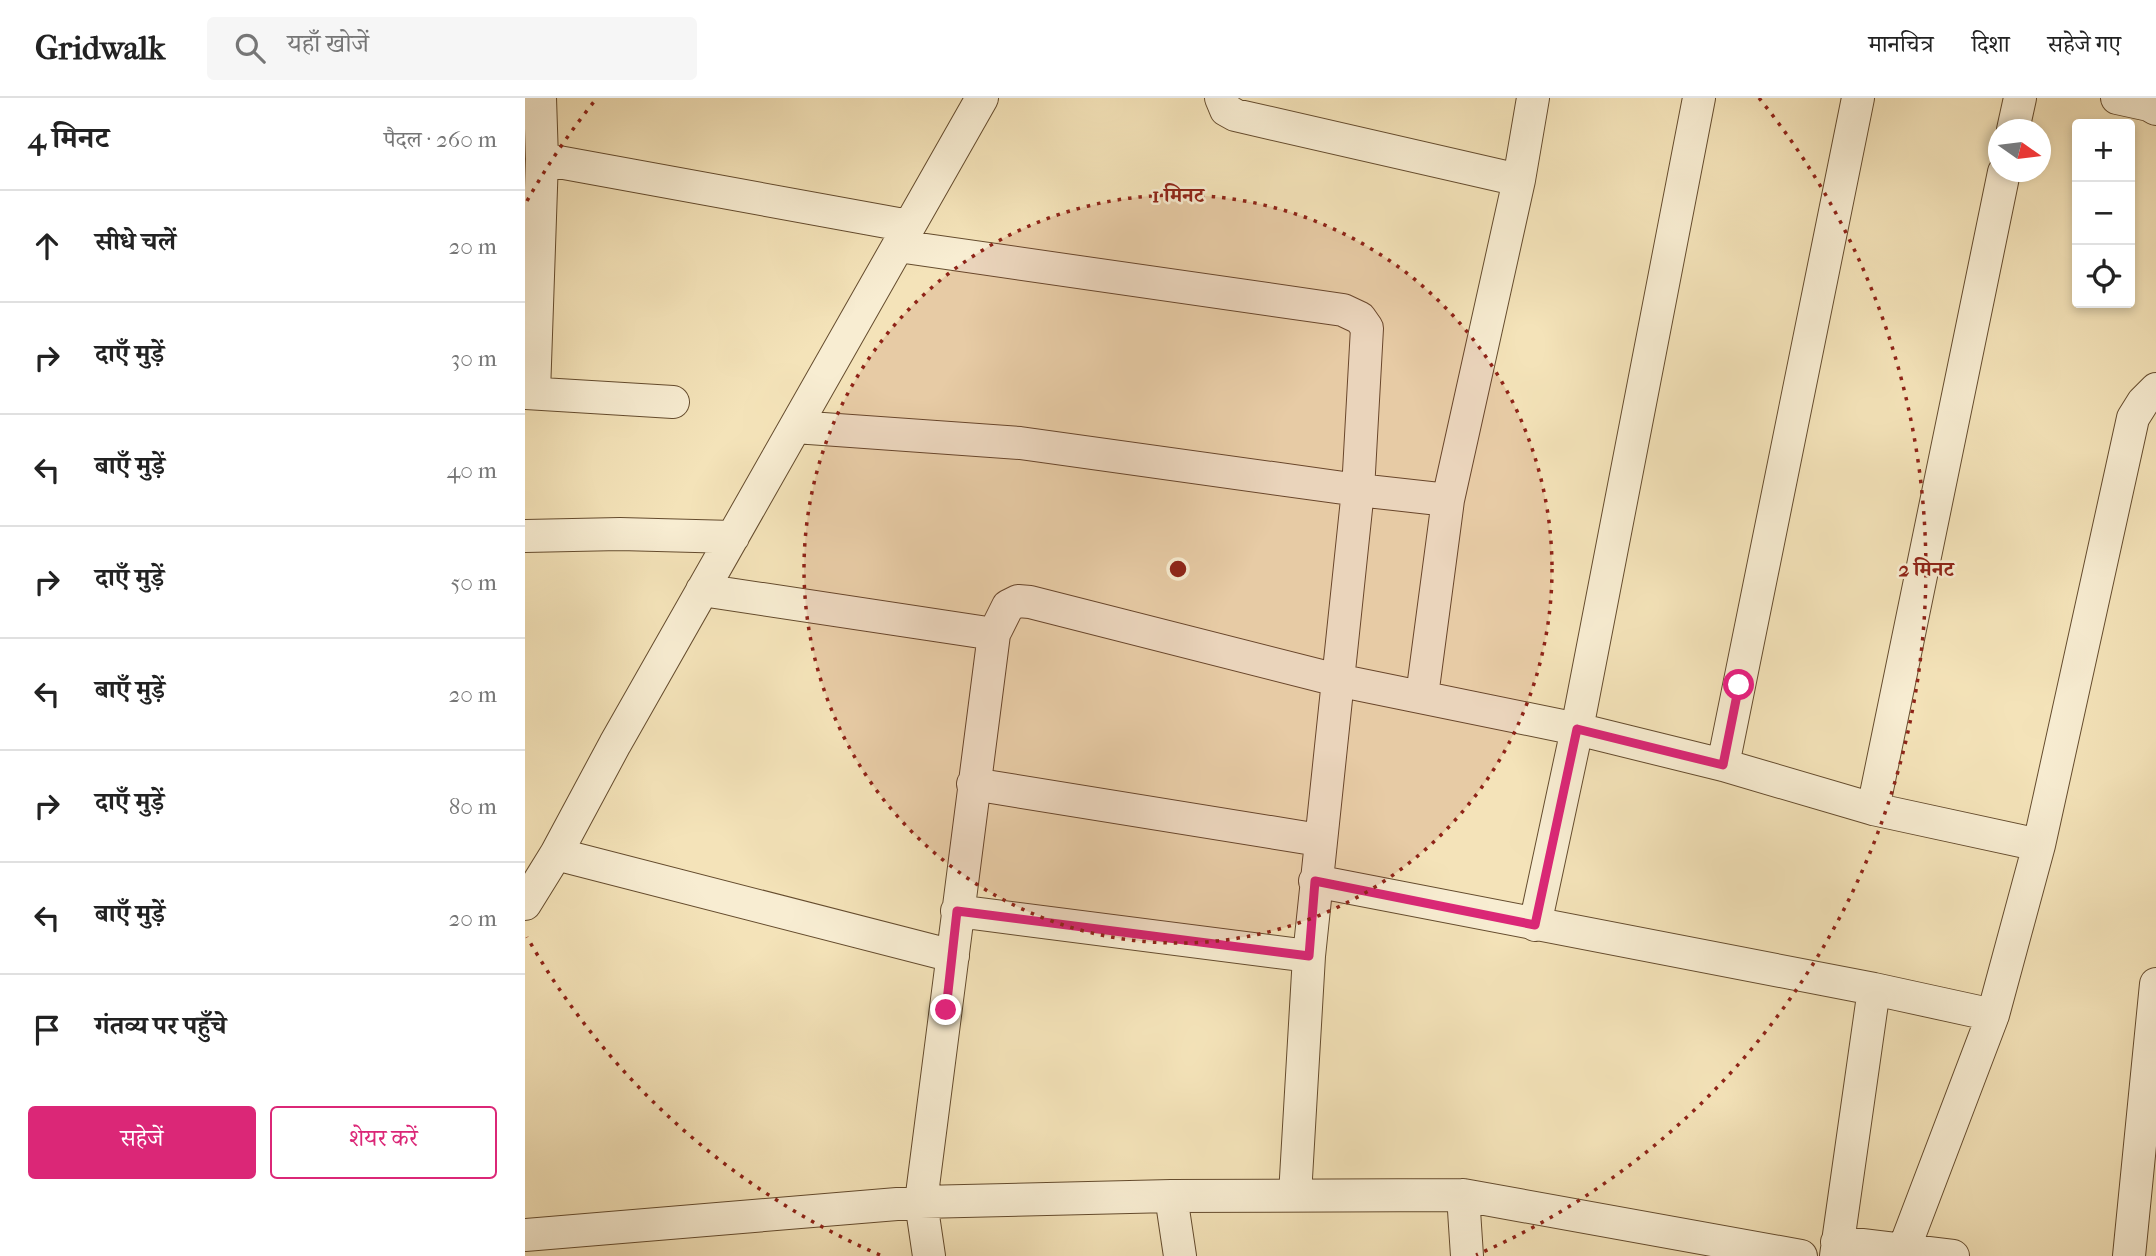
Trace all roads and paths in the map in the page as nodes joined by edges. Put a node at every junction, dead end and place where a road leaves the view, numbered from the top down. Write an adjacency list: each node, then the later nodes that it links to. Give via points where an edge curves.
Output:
1 (540, 98): 11 (street)
2 (982, 98): 14 (street)
3 (1221, 98): 12 (street, via 1226,110 1235,115)
4 (1533, 98): 12 (street)
5 (1699, 98): 27 (street)
6 (1858, 98): 28 (street)
7 (2020, 98): 10 (street)
8 (2117, 98): 9 (street)
9 (2156, 109)
10 (2015, 119)
11 (542, 159): 14 (street); 16 (street)
12 (1519, 180): 20 (street)
13 (2002, 182): 30 (street)
14 (904, 236): 18 (street); 19 (street, via 1343,310 1360,318 1367,328)
15 (2156, 388): 32 (street, via 2133,418)
16 (529, 393): 17 (street)
17 (673, 402)
18 (795, 427): 19 (street, via 1020,443); 22 (street)
19 (1358, 490): 20 (street); 25 (street)
20 (1448, 500): 26 (street)
21 (525, 536): 22 (street)
22 (733, 537): 23 (street)
23 (702, 590): 24 (street); 33 (street)
24 (994, 634): 25 (street, via 1008,606 1030,602); 29 (street)
25 (1337, 680): 26 (street); 31 (street)
26 (1422, 696): 27 (street)
27 (1577, 729): 28 (street); 37 (street)
28 (1723, 765): 30 (street)
29 (973, 784): 31 (street); 36 (street)
30 (1873, 809): 32 (street)
31 (1319, 840): 34 (street)
32 (2039, 845): 42 (street)
33 (556, 854): 35 (street); 38 (street)
34 (1315, 881): 37 (street); 39 (street)
35 (525, 904)
36 (957, 911): 38 (street); 39 (street)
37 (1535, 925): 41 (street)
38 (953, 956): 46 (street)
39 (1309, 956): 43 (street)
40 (2156, 984): 55 (street)
41 (1874, 989): 42 (street); 48 (street)
42 (1993, 1015): 49 (street)
43 (1295, 1195): 44 (street); 45 (street)
44 (1463, 1195): 52 (street); 53 (street)
45 (1171, 1196): 46 (street); 51 (street)
46 (921, 1202): 47 (street); 50 (street)
47 (525, 1235)
48 (1836, 1249): 49 (street)
49 (1904, 1250): 54 (street)
50 (929, 1256)
51 (1180, 1256)
52 (1467, 1256)
53 (1801, 1256)
54 (1953, 1256)
55 (2129, 1256)

